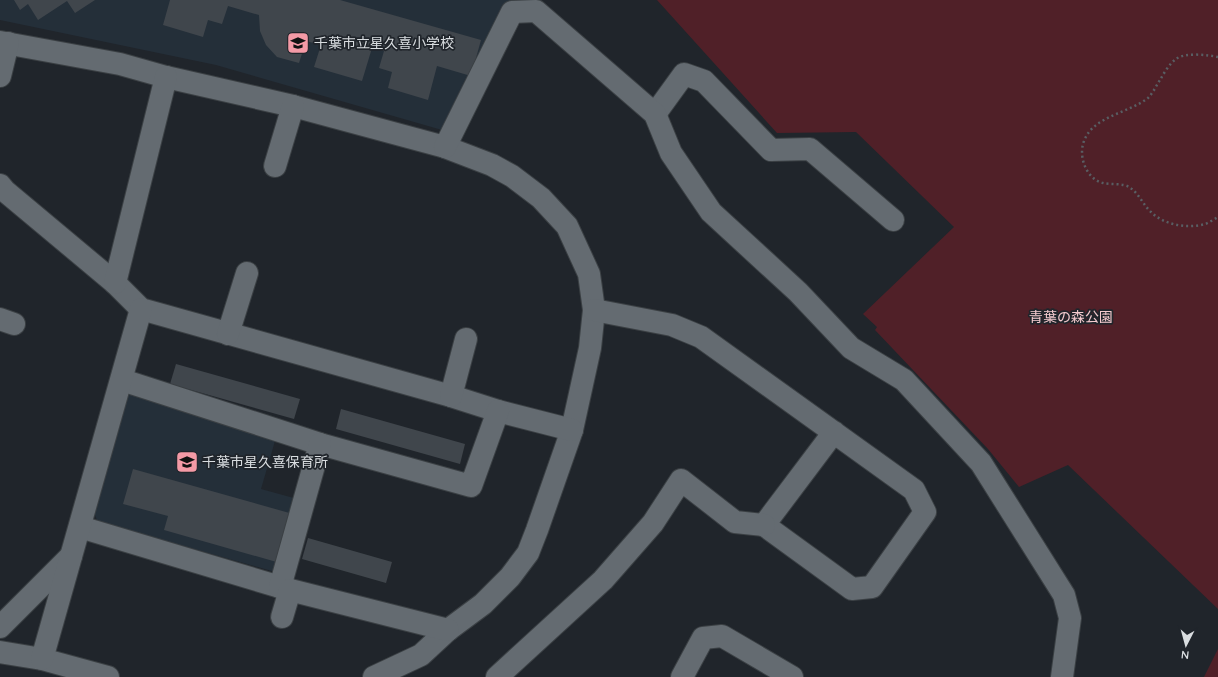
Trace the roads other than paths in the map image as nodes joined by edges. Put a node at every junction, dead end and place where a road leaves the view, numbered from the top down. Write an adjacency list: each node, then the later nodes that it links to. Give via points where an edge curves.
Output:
1 (4, 43): 2 (street); 3 (street, via 120,64)
2 (0, 76)
3 (166, 77): 4 (street); 11 (street)
4 (293, 106): 6 (street); 7 (street)
5 (655, 114): 6 (street, via 536,11 512,12); 9 (street, via 684,74 704,81 771,150 810,149); 31 (street, via 671,153 711,212 798,292 851,348 904,380 981,463 1064,595 1070,618)
6 (445, 147): 13 (street, via 492,164 512,176 541,198 567,226 590,274)
7 (275, 166)
8 (0, 185): 11 (street)
9 (893, 220)
10 (247, 272): 14 (street)
11 (115, 283): 12 (street)
12 (141, 309): 14 (street); 16 (street)
13 (594, 310): 19 (street, via 590,348); 20 (street, via 672,325 701,337)
14 (228, 334): 17 (street)
15 (466, 340): 17 (street)
16 (122, 380): 21 (street); 23 (street)
17 (451, 396): 18 (street)
18 (498, 411): 19 (street); 21 (street, via 471,486)
19 (572, 430): 28 (street, via 528,553 483,604)
20 (834, 432): 22 (street); 22 (street, via 914,490 925,512 872,587 852,589)
21 (320, 444): 25 (street)
22 (764, 524): 34 (street, via 735,522 681,480 653,523 603,580)
23 (80, 527): 24 (street); 25 (street)
24 (72, 555): 27 (street); 30 (street)
25 (285, 589): 26 (street); 28 (street)
26 (282, 617)
27 (0, 627)
28 (448, 630): 33 (street, via 421,655)
29 (0, 652): 30 (street)
30 (42, 660): 32 (street)
31 (1065, 674)
32 (108, 677)
33 (374, 677)
34 (497, 677)
35 (682, 677): 36 (street, via 703,638 722,636)
36 (792, 677)

